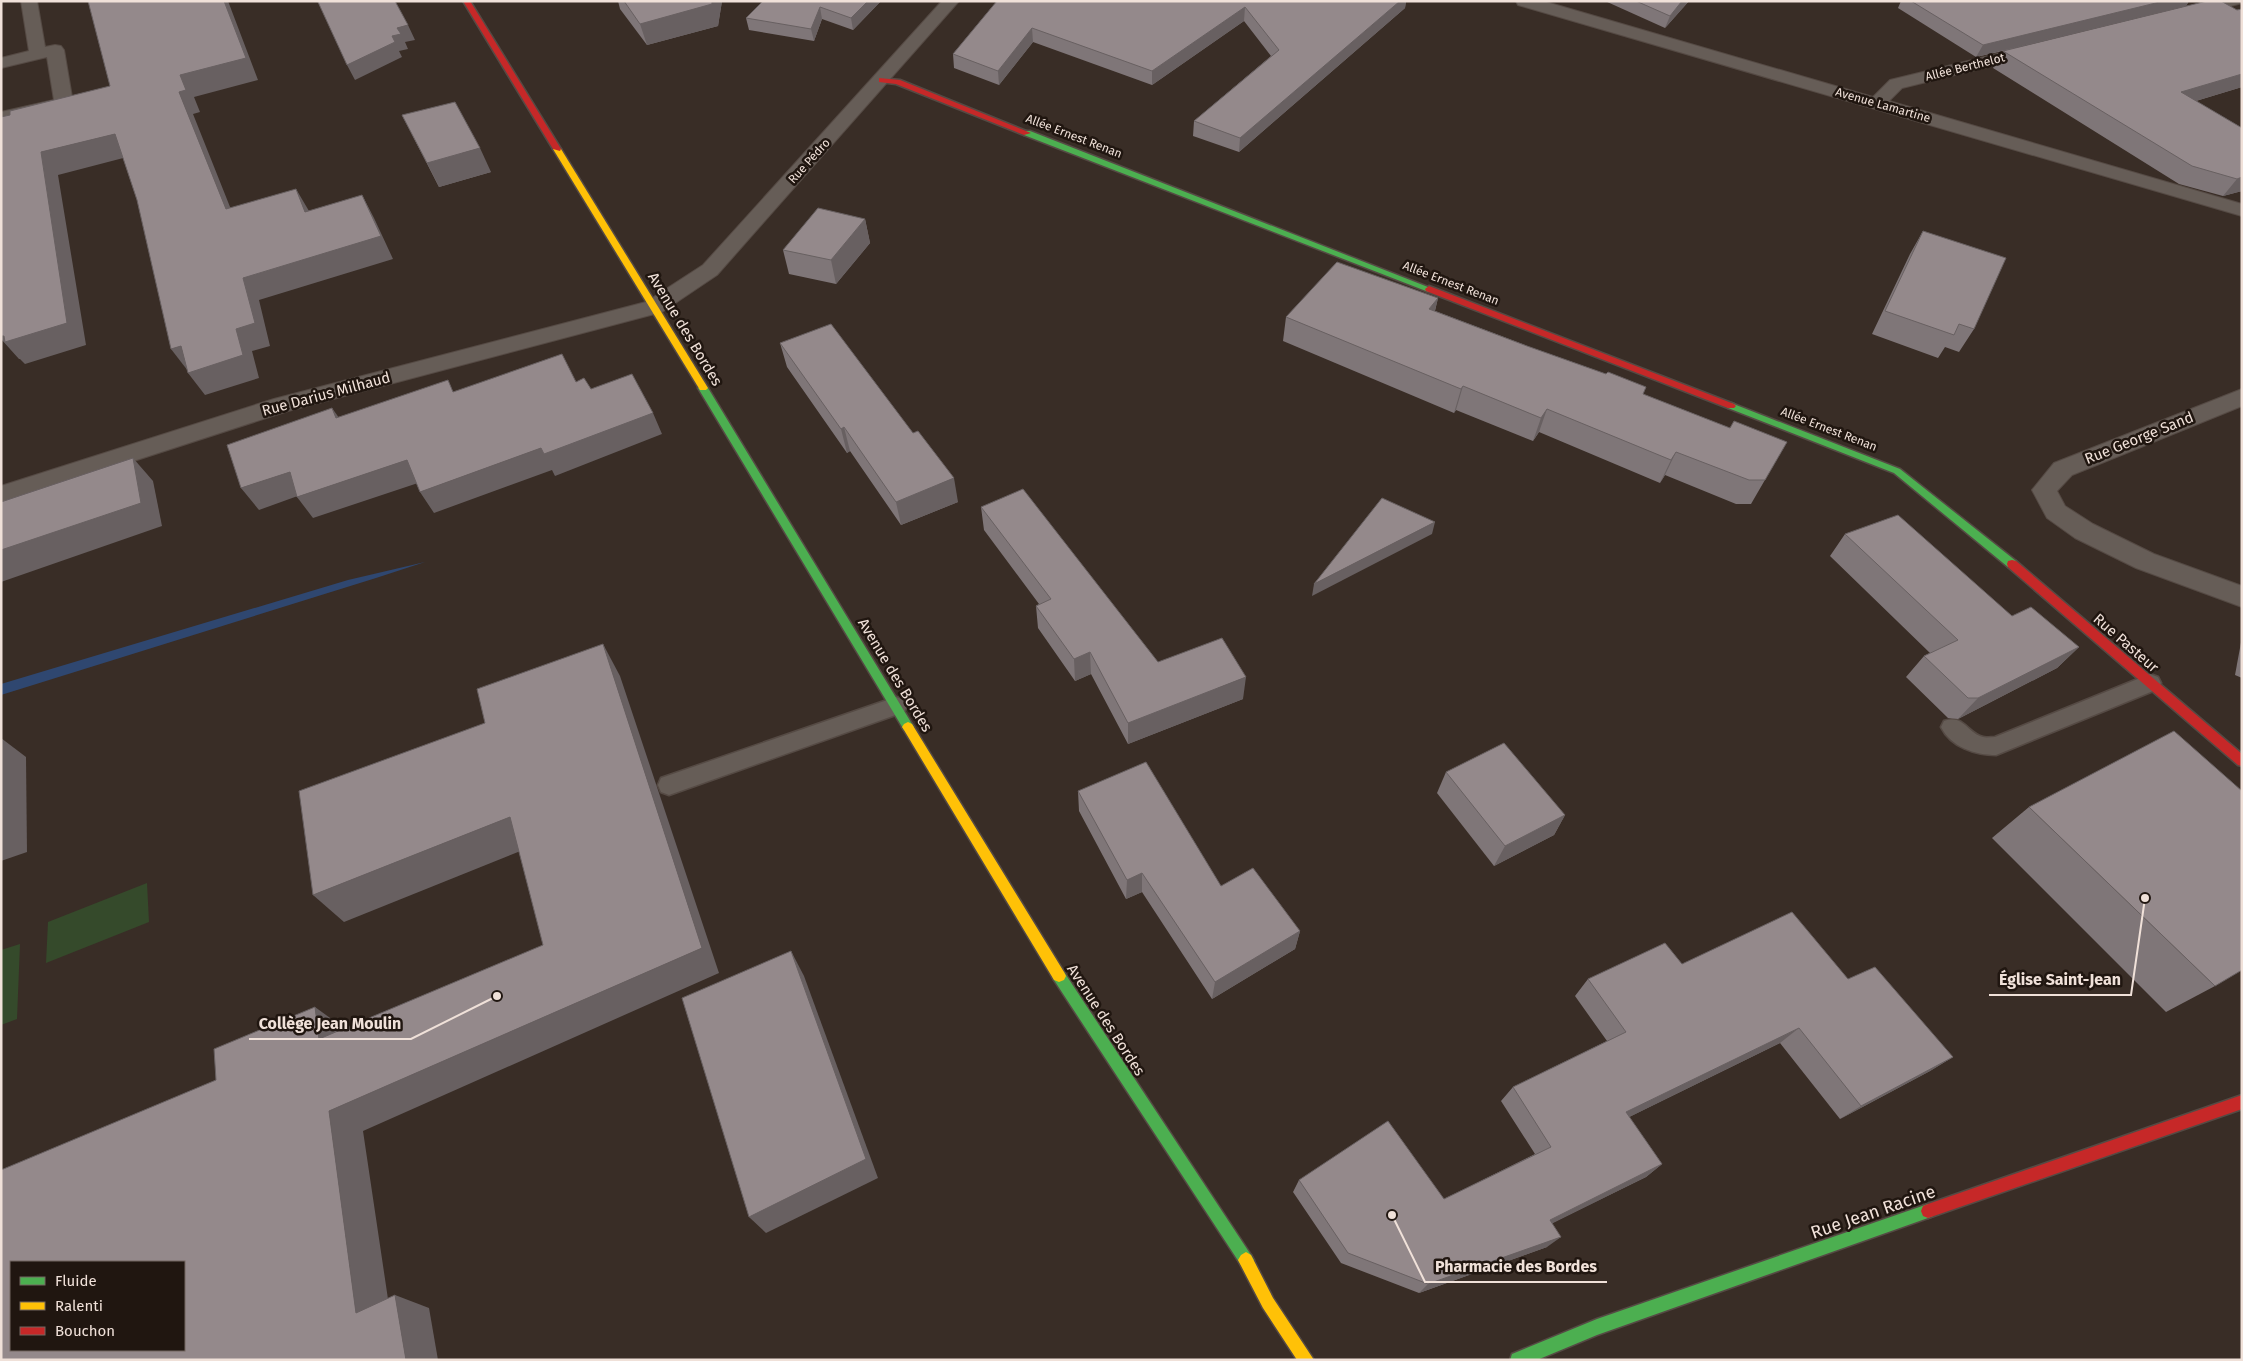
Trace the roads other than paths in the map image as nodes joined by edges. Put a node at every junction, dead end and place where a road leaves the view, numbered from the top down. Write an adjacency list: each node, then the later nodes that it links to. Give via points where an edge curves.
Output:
1 (29, 1): 8 (street)
2 (466, 1): 14 (street, Avenue des Bordes)
3 (951, 1): 10 (street, Rue Pédro)
4 (1524, 1): 11 (street, Avenue Lamartine)
5 (2235, 1): 6 (street)
6 (2177, 15)
7 (2051, 46): 11 (street, Allée Berthelot, via 1896,84)
8 (38, 54): 9 (street); 12 (street, via 56,50 64,102)
9 (1, 63)
10 (882, 80): 14 (street, Rue Pédro, via 710,270); 17 (street, Allée Ernest Renan, via 909,87 1898,471)
11 (1877, 103): 13 (street, Avenue Lamartine)
12 (1, 118)
13 (2242, 210)
14 (654, 307): 16 (street, Rue Darius Milhaud, via 282,405); 20 (street, Avenue des Bordes)
15 (2242, 397): 18 (street, Rue George Sand, via 2063,468 2044,490 2056,512 2084,531 2145,561)
16 (1, 495)
17 (1990, 546): 19 (street, Rue Pasteur)
18 (2242, 597)
19 (2150, 683): 21 (lane, via 1996,746 1978,746); 22 (street, Rue Pasteur)
20 (896, 706): 23 (lane); 25 (street, Avenue des Bordes, via 1063,982 1243,1255 1268,1302)
21 (1952, 727)
22 (2242, 762)
23 (669, 785)
24 (2242, 1102): 26 (street, Rue Jean Racine, via 1597,1327)
25 (1306, 1360)
26 (1518, 1360)

